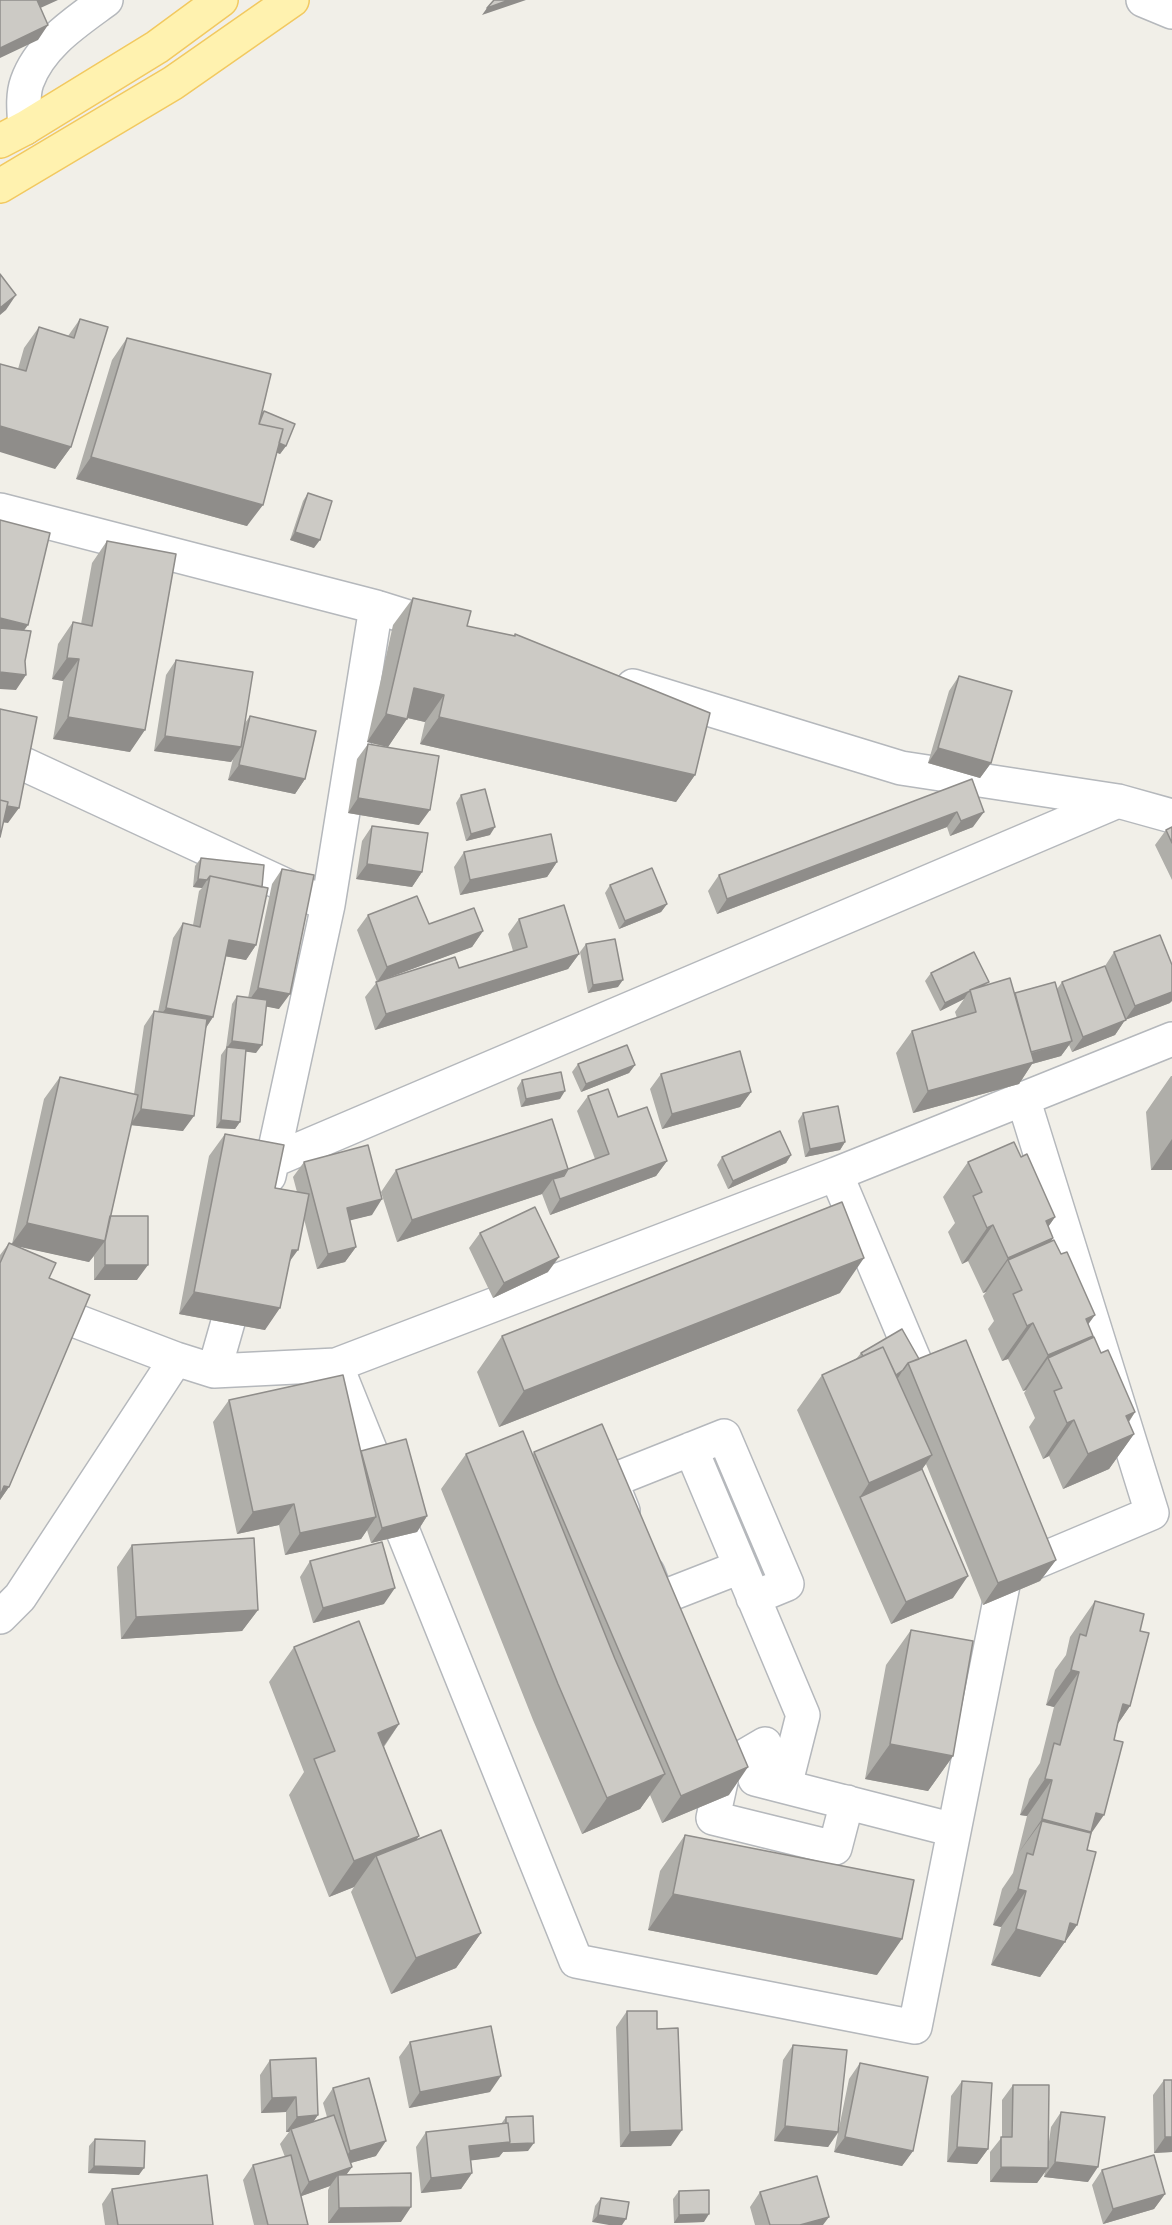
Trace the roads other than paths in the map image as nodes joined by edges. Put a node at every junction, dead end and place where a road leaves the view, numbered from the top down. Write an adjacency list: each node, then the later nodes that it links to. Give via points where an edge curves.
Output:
1 (106, 0): 6 (street, via 38,58 26,83 24,104)
2 (221, 0): 6 (main road, via 157,47)
3 (1143, 0): 5 (street)
4 (283, 7): 7 (main road, via 172,83)
5 (1172, 12)
6 (13, 134)
7 (0, 186)
8 (0, 510): 9 (street)
9 (376, 607): 10 (street); 15 (street)
10 (467, 635)
11 (604, 677): 13 (street, via 901,768)
12 (0, 753): 15 (street)
13 (1118, 801): 14 (street); 18 (street)
14 (1172, 816)
15 (328, 905): 18 (street)
16 (1172, 1039): 17 (street)
17 (1023, 1098): 19 (street); 30 (street, via 1152,1513)
18 (273, 1160): 20 (street)
19 (836, 1174): 24 (street); 26 (street)
20 (261, 1204)
21 (249, 1249): 25 (street)
22 (0, 1292): 23 (street)
23 (176, 1359): 25 (street); 32 (street, via 20,1597)
24 (336, 1365): 25 (street); 35 (street, via 576,1961 915,2027)
25 (214, 1371)
26 (932, 1402)
27 (691, 1449): 29 (street); 29 (street, via 611,1481 658,1599); 31 (street, via 724,1436 787,1584)
28 (987, 1532): 30 (street)
29 (740, 1567): 31 (street)
30 (1005, 1575): 35 (street)
31 (753, 1598): 33 (street, via 803,1715)
32 (0, 1617)
33 (785, 1786): 34 (street); 34 (street, via 755,1779 765,1744 717,1754 714,1818 835,1848)
34 (847, 1802): 35 (street)
35 (954, 1830)

